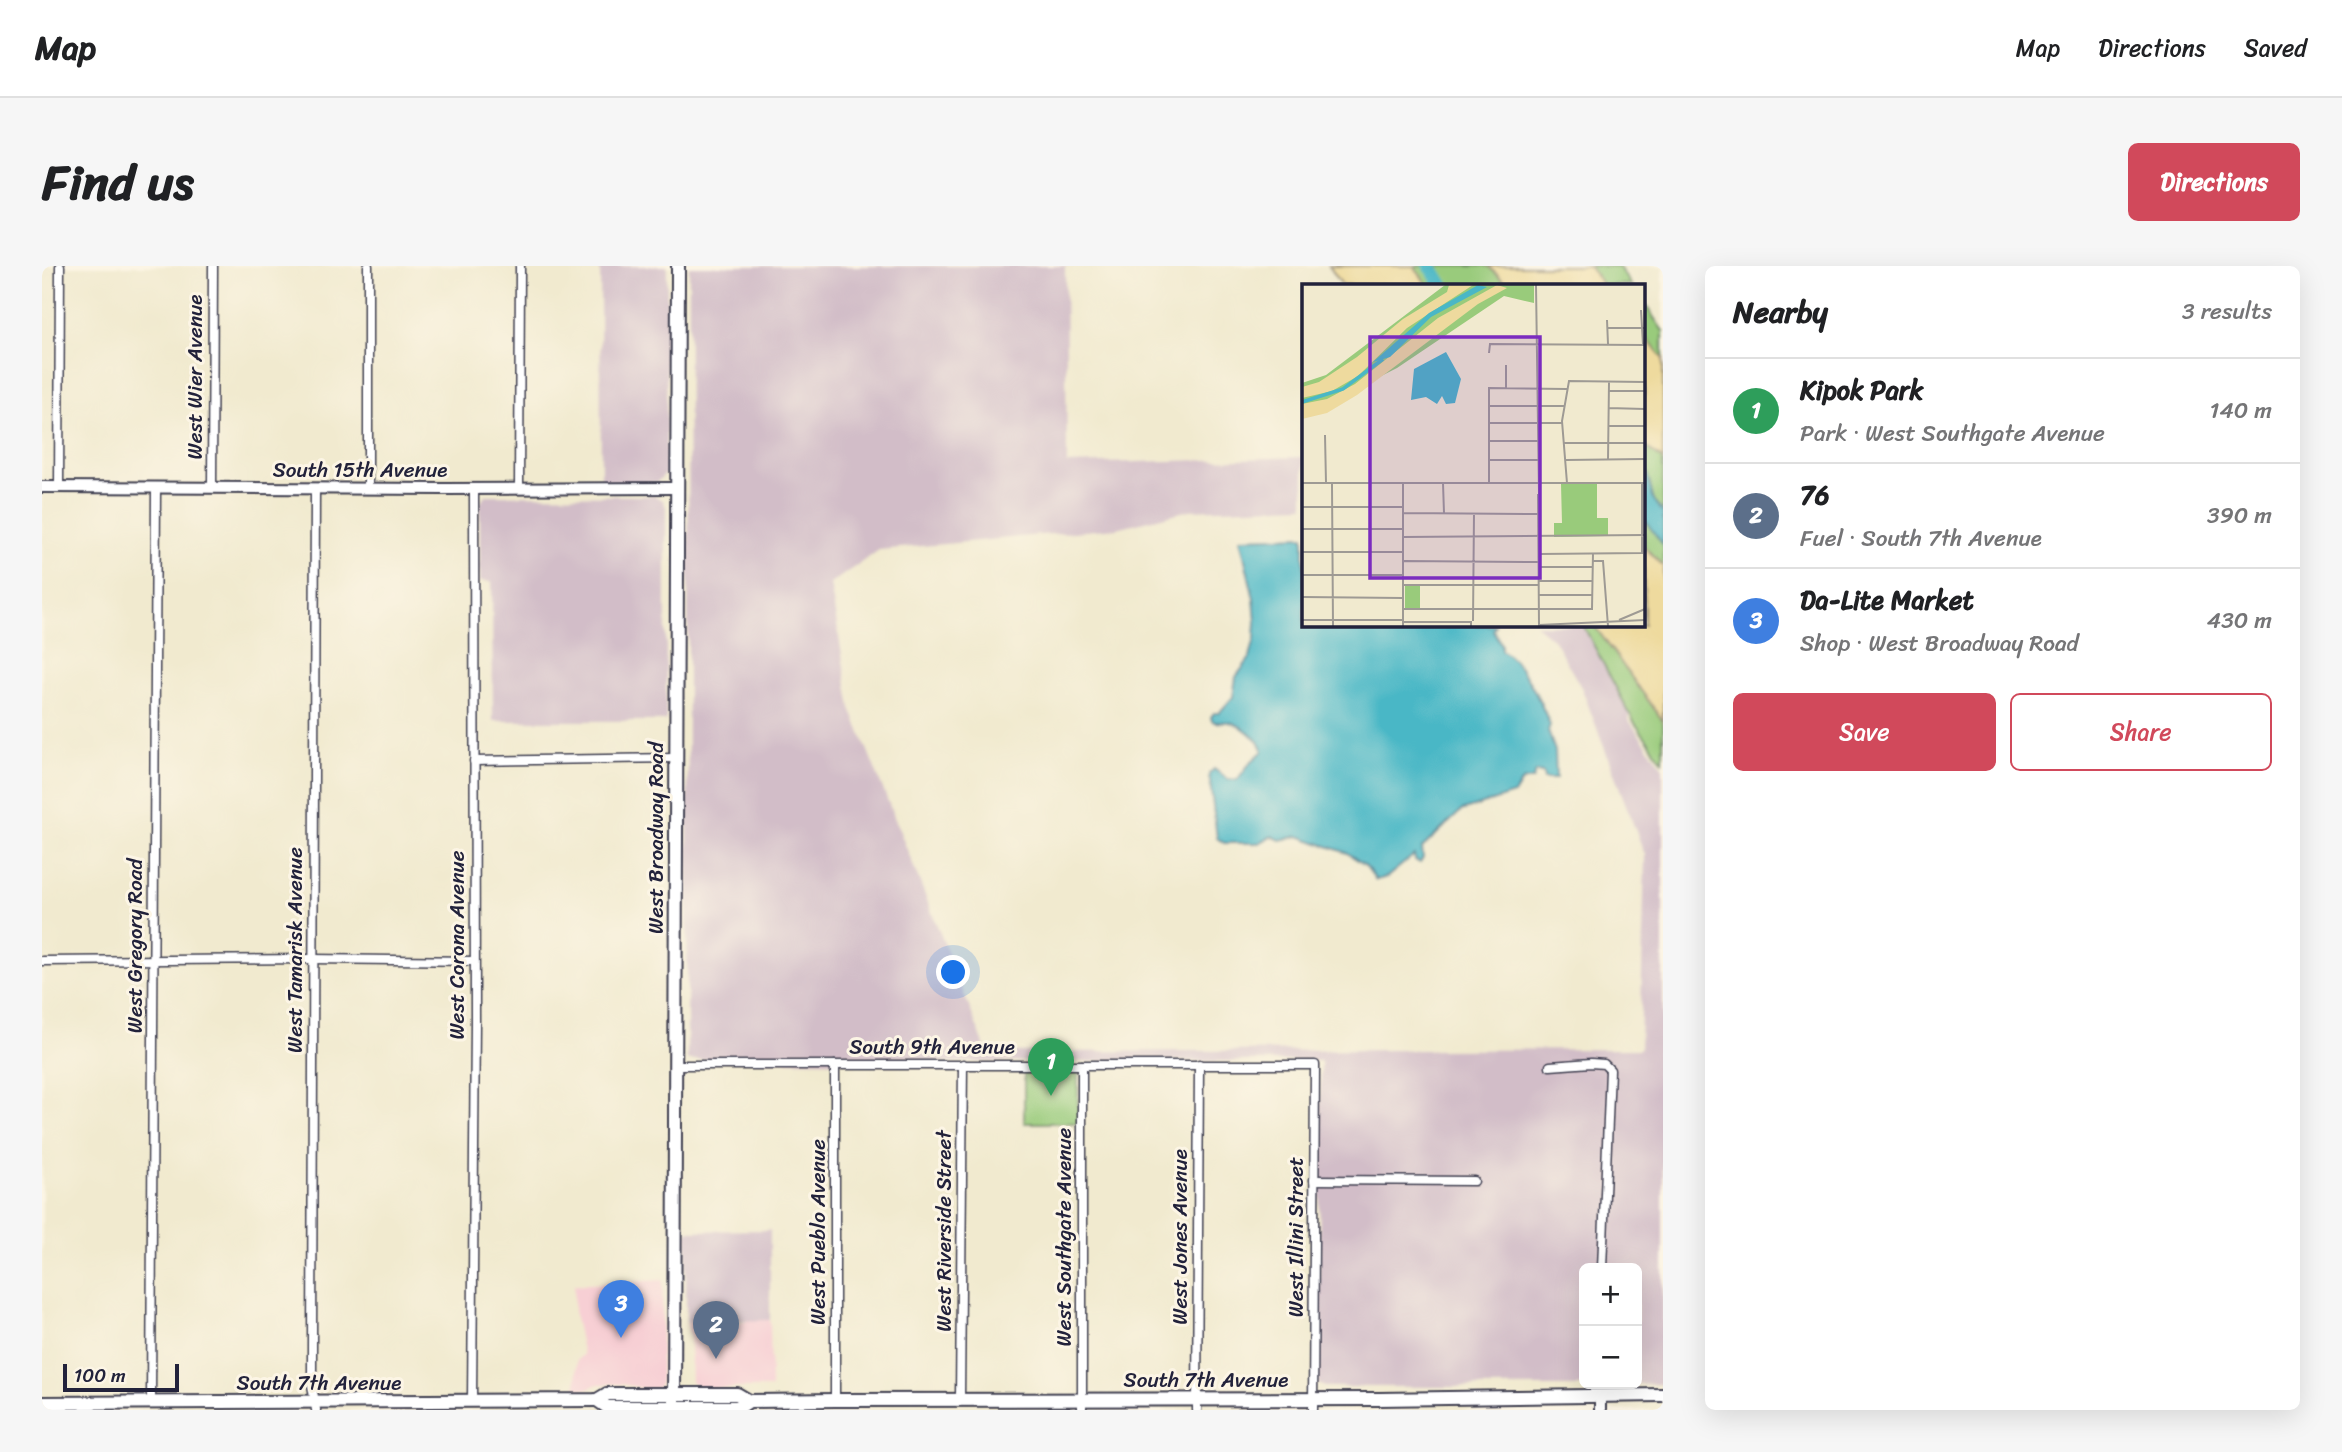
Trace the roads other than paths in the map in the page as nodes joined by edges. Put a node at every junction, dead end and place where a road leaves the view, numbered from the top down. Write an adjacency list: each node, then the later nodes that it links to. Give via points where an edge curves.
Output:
1 (60, 266): 7 (street)
2 (213, 266): 8 (street, West Wier Avenue)
3 (368, 266): 12 (street)
4 (520, 266): 14 (street)
5 (678, 266): 9 (main road, West Broadway Road)
6 (42, 488): 7 (street, South 15th Avenue)
7 (59, 488): 10 (street, South 15th Avenue)
8 (212, 488): 10 (street, South 15th Avenue); 11 (street, South 15th Avenue)
9 (677, 488): 14 (street, South 15th Avenue); 15 (main road, West Broadway Road)
10 (156, 489): 19 (street, West Gregory Road)
11 (315, 489): 12 (street, South 15th Avenue); 17 (street, West Tamarisk Avenue)
12 (368, 489): 13 (street, South 15th Avenue)
13 (474, 489): 14 (street, South 15th Avenue); 16 (street, West Corona Avenue)
14 (519, 489)
15 (676, 758): 16 (street); 23 (main road, West Broadway Road)
16 (474, 761): 20 (street, West Corona Avenue)
17 (312, 959): 19 (street); 20 (street); 44 (street, West Tamarisk Avenue)
18 (42, 961): 19 (street)
19 (153, 961): 36 (street, West Gregory Road)
20 (474, 961): 35 (street, West Corona Avenue)
21 (963, 1064): 24 (street, South 9th Avenue); 25 (street, South 9th Avenue); 33 (street, West Riverside Street)
22 (1199, 1064): 25 (street, South 9th Avenue); 26 (street, South 9th Avenue); 40 (street, West Jones Avenue)
23 (675, 1065): 24 (street, South 9th Avenue); 38 (main road, West Broadway Road)
24 (835, 1065): 34 (street, West Pueblo Avenue)
25 (1082, 1065): 39 (street, West Southgate Avenue)
26 (1315, 1065): 28 (street, West Illini Street)
27 (1550, 1066): 30 (street, via 1591,1063 1604,1064 1610,1070)
28 (1314, 1180): 29 (street); 41 (street, West Illini Street)
29 (1474, 1181)
30 (1602, 1263)
31 (1663, 1395): 32 (main road, South 7th Avenue)
32 (1600, 1397): 41 (main road, South 7th Avenue)
33 (960, 1399): 34 (main road, South 7th Avenue); 39 (main road, South 7th Avenue)
34 (835, 1400): 38 (main road, South 7th Avenue, via 750,1401 737,1394)
35 (472, 1401): 38 (main road, South 7th Avenue, via 597,1400 607,1394); 44 (main road, South 7th Avenue)
36 (151, 1402): 42 (main road, South 7th Avenue); 43 (main road, South 7th Avenue)
37 (42, 1403): 42 (main road, South 7th Avenue)
38 (674, 1404)
39 (1082, 1404): 40 (main road, South 7th Avenue)
40 (1196, 1405): 41 (main road, South 7th Avenue)
41 (1313, 1405)
42 (115, 1406)
43 (204, 1406): 44 (main road, South 7th Avenue)
44 (315, 1406)

